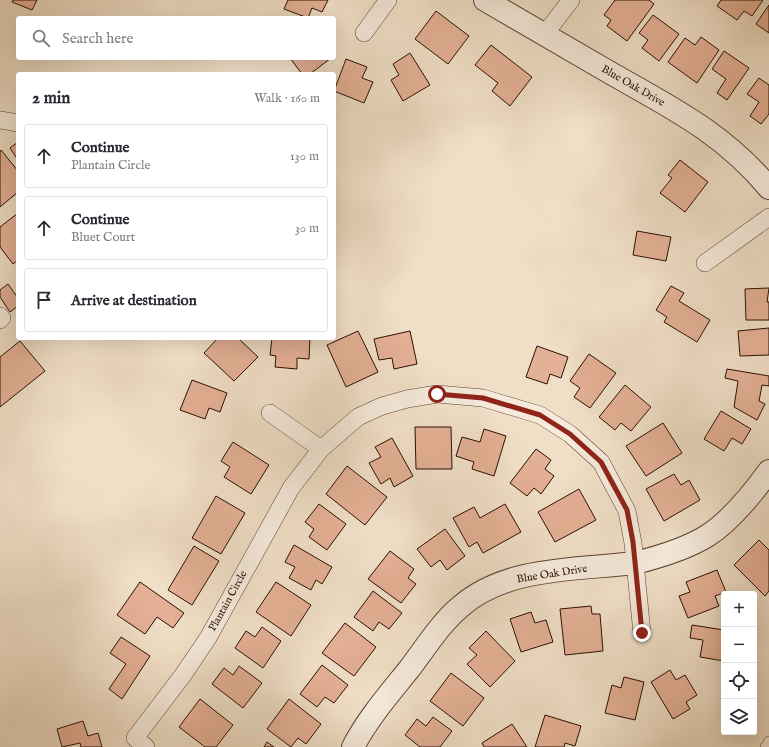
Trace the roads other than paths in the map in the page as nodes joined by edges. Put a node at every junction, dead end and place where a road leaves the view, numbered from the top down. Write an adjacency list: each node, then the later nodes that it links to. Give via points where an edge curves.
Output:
1 (388, 0): 4 (street)
2 (485, 0): 5 (street, Blue Oak Drive)
3 (571, 0): 5 (street)
4 (364, 33)
5 (544, 35): 8 (street, Blue Oak Drive, via 710,132 750,166)
6 (0, 120): 7 (street)
7 (16, 123)
8 (769, 188)
9 (769, 217): 10 (street)
10 (705, 263)
11 (0, 316): 12 (street)
12 (0, 320)
13 (270, 413): 14 (street)
14 (321, 449): 16 (street, Plantain Circle, via 358,417 382,406 437,394 483,398 540,415 570,434 601,462 627,510); 19 (street, Plantain Circle, via 291,488 208,638 135,738)
15 (769, 471): 16 (street, Blue Oak Drive, via 745,500 708,536 680,549)
16 (635, 563): 17 (street, Plantain Circle); 20 (street, Blue Oak Drive, via 520,578 497,585 475,596 461,606 434,635 375,712)
17 (642, 633)
18 (769, 741): 21 (lane)
19 (146, 747)
20 (354, 747)
21 (765, 747)

